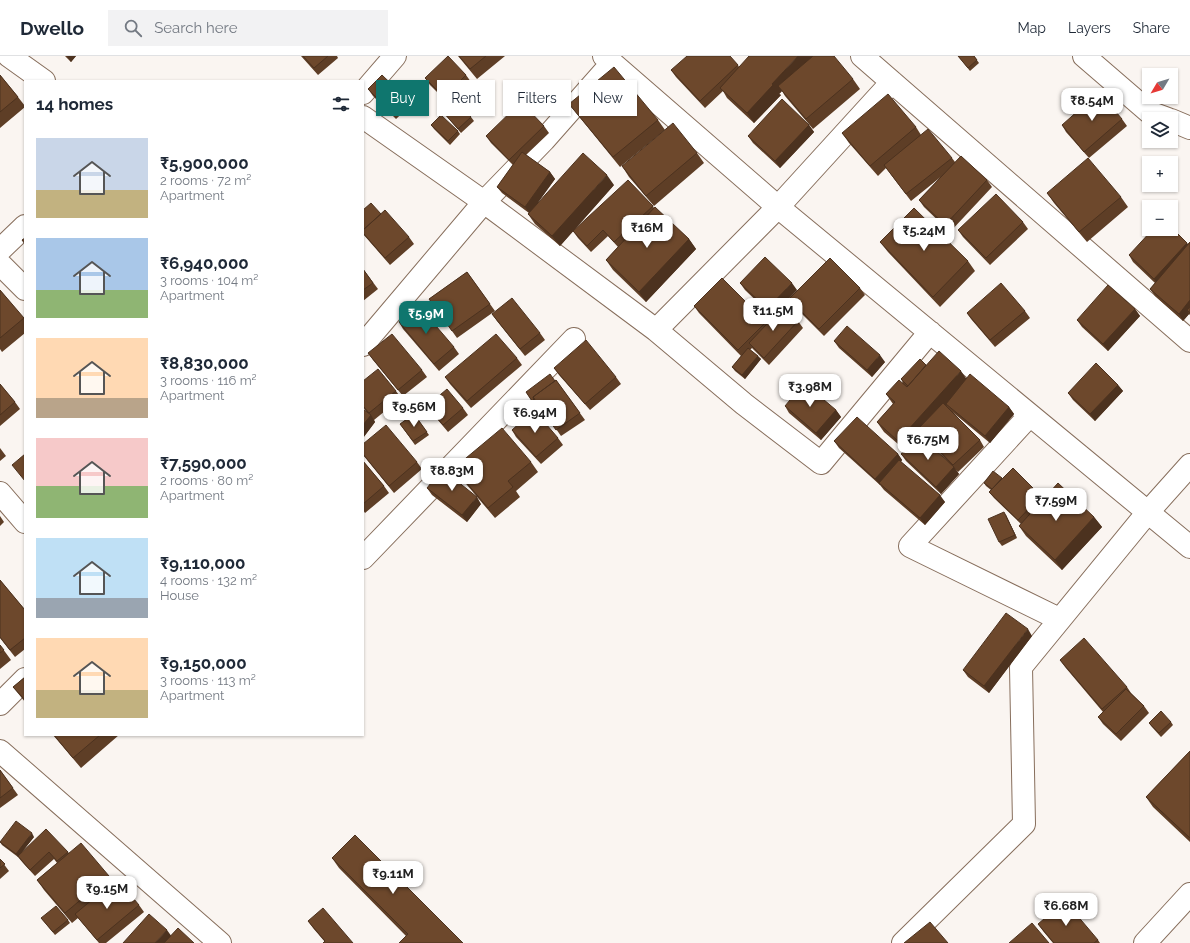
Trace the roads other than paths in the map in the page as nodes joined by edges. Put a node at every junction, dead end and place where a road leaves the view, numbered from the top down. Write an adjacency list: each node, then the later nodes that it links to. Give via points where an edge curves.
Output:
1 (9, 56): 6 (street)
2 (862, 56): 7 (street)
3 (1084, 56): 9 (street)
4 (390, 58): 8 (street)
5 (608, 60): 11 (street, via 544,140); 12 (street)
6 (43, 80)
7 (892, 82): 12 (street); 20 (street)
8 (364, 92)
9 (1149, 112)
10 (364, 118): 11 (street)
11 (484, 202): 17 (street); 21 (street)
12 (778, 207): 17 (street); 18 (street)
13 (24, 227): 14 (street)
14 (0, 250)
15 (0, 264): 16 (street)
16 (24, 288)
17 (656, 330): 18 (street, via 744,404 821,463)
18 (930, 332): 22 (street)
19 (574, 339): 28 (street)
20 (1190, 341)
21 (364, 344)
22 (1030, 415): 25 (street); 29 (street, via 910,546)
23 (1190, 465): 25 (street)
24 (0, 492): 26 (street)
25 (1148, 512): 27 (street); 29 (street)
26 (24, 521)
27 (1190, 547)
28 (364, 557)
29 (1060, 619): 35 (street, via 1021,667 1024,824)
30 (24, 679): 31 (street)
31 (0, 704)
32 (0, 751): 34 (street)
33 (1190, 894): 36 (street)
34 (220, 943)
35 (903, 943)
36 (1144, 943)

